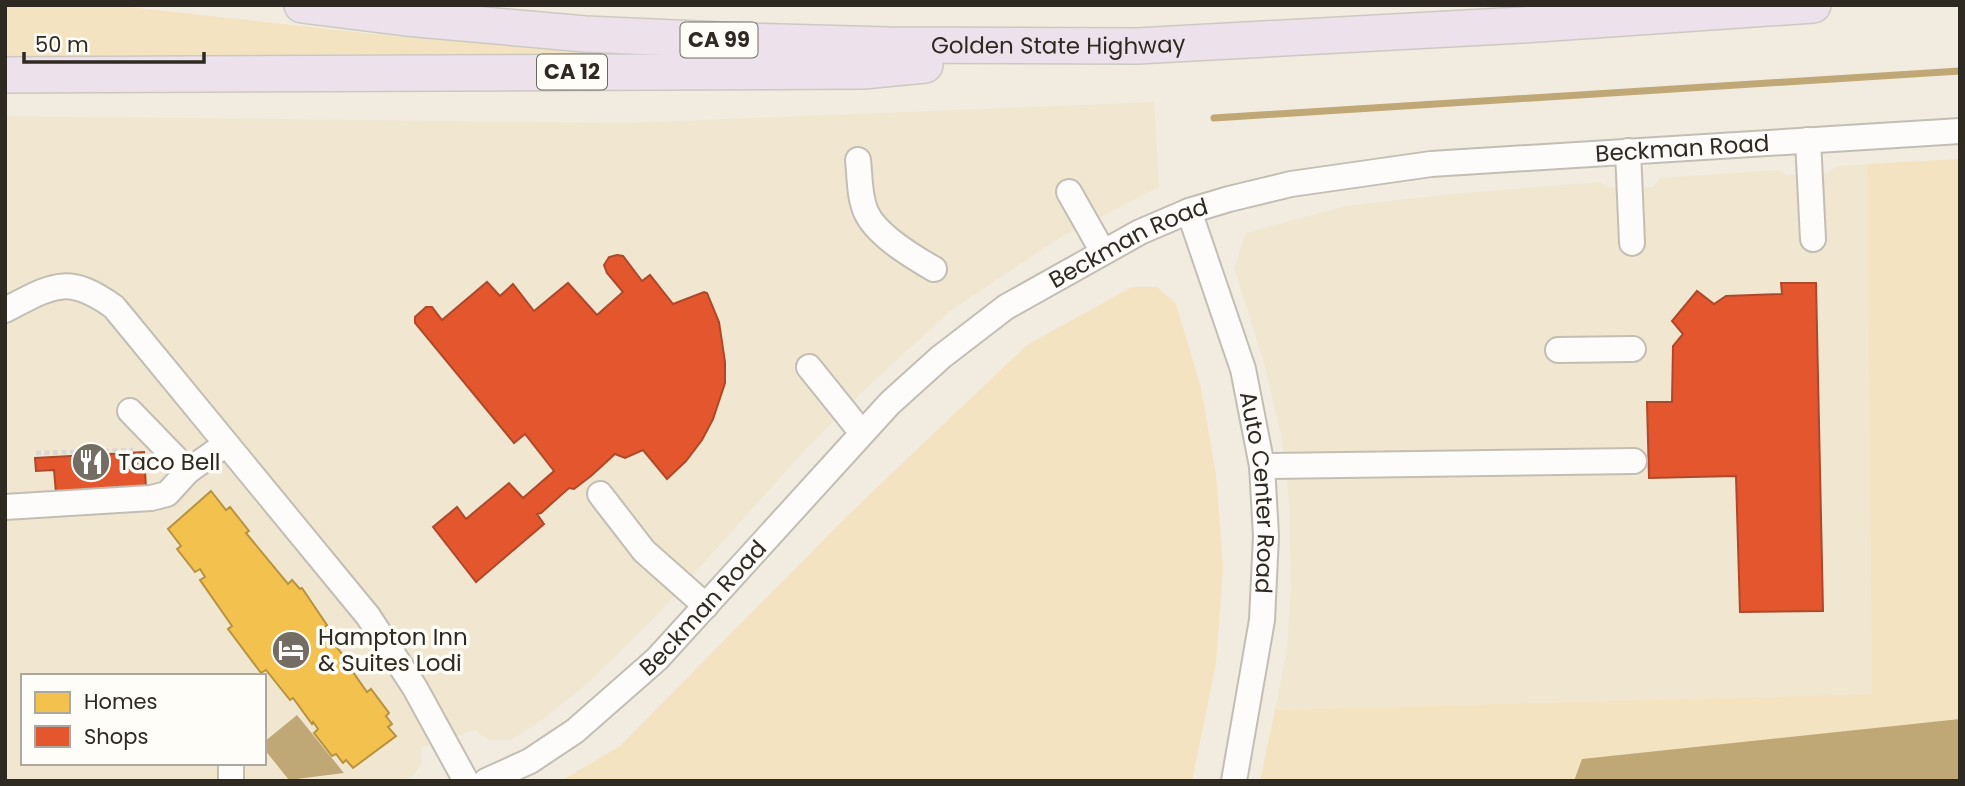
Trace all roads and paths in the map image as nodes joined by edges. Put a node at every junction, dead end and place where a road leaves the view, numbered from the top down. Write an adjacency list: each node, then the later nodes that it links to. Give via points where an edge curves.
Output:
1 (302, 5): 3 (highway, Golden State Highway / CA 99, via 585,34 902,45)
2 (1814, 5): 3 (highway, Golden State Highway / CA 99)
3 (1137, 46): 4 (highway, CA 12, via 863,71)
4 (5, 75)
5 (1960, 131): 6 (street, Beckman Road)
6 (1808, 139): 7 (street, Beckman Road); 11 (street)
7 (1628, 151): 10 (street, Beckman Road, via 1351,174 1291,184); 12 (street)
8 (858, 160): 14 (street, via 865,212 895,243)
9 (1069, 192): 13 (street)
10 (1189, 211): 13 (street, Beckman Road); 24 (street, Auto Center Road, via 1244,369)
11 (1813, 239)
12 (1632, 243)
13 (1103, 252): 20 (street, Beckman Road, via 1006,307 941,357)
14 (934, 269)
15 (5, 310): 21 (street, via 46,289 70,285 93,291 114,307)
16 (1633, 349): 17 (street)
17 (1558, 350)
18 (809, 367): 20 (street)
19 (137, 418): 22 (path, via 134,450); 25 (street)
20 (862, 433): 28 (street, Beckman Road)
21 (226, 444): 25 (street); 29 (street, via 368,616 415,688)
22 (36, 453)
23 (1634, 461): 24 (street)
24 (1262, 466): 31 (street, Auto Center Road, via 1266,536 1262,620)
25 (188, 471): 27 (street, via 167,494 159,496)
26 (600, 494): 28 (street, via 644,551)
27 (5, 507)
28 (706, 606): 30 (street, Beckman Road, via 657,659 575,731 530,761)
29 (466, 781)
30 (486, 781)
31 (1234, 781)

